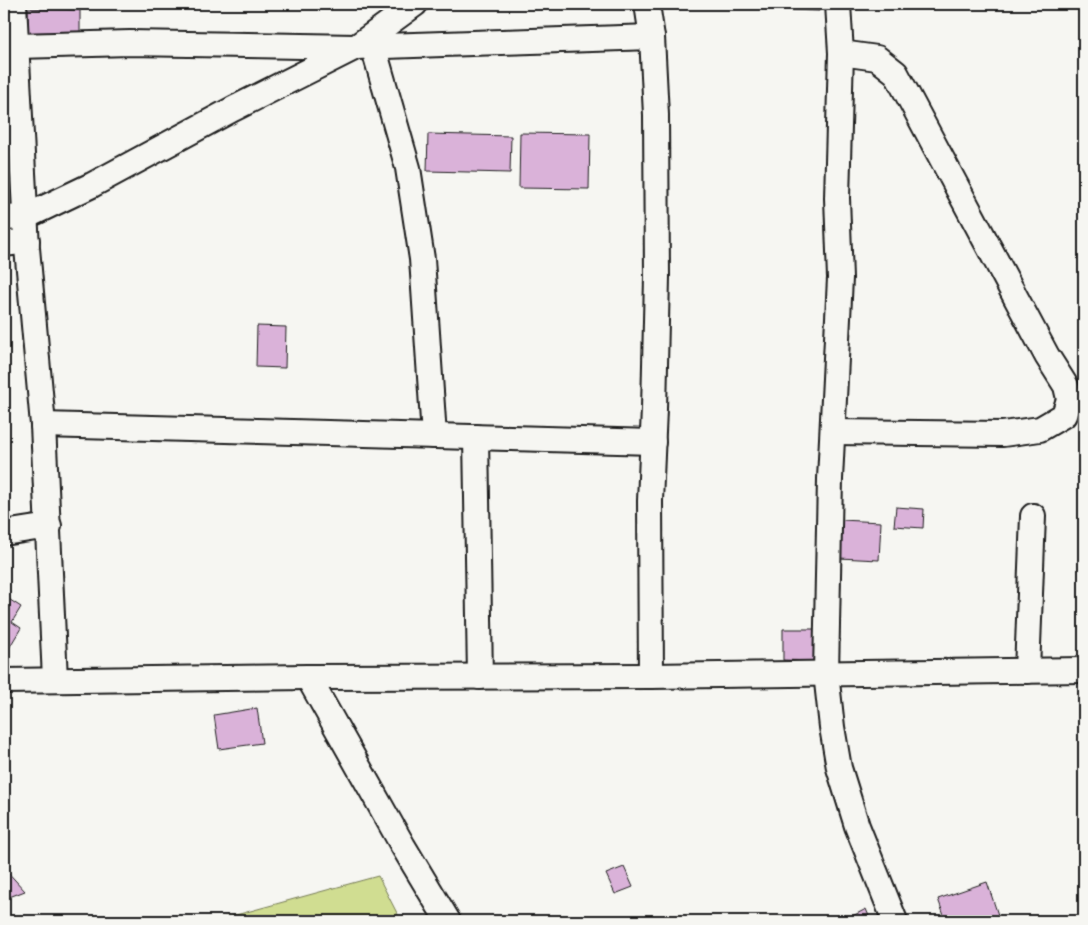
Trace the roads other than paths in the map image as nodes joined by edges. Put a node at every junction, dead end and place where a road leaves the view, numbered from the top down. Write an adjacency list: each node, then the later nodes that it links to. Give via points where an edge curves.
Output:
1 (14, 4): 6 (street)
2 (415, 4): 7 (street)
3 (647, 4): 5 (street)
4 (838, 4): 8 (street)
5 (652, 38): 7 (street); 16 (street, via 657,277)
6 (17, 46): 7 (street, via 130,43); 9 (street)
7 (364, 46): 9 (street, via 233,109 92,185); 14 (street, via 408,168 422,259)
8 (841, 53): 13 (street, via 837,198 840,278); 13 (street, via 877,58 896,73 1066,386 1069,398 1064,415 1040,429 1003,434)
9 (14, 217): 10 (street)
10 (27, 240): 11 (street); 12 (street)
11 (4, 244)
12 (43, 425): 14 (street); 18 (street)
13 (833, 432): 22 (street)
14 (434, 436): 15 (street)
15 (476, 437): 16 (street); 25 (street)
16 (653, 442): 23 (street)
17 (1032, 516): 21 (street)
18 (48, 526): 19 (street); 26 (street)
19 (4, 533)
20 (1084, 670): 21 (street)
21 (1027, 671): 22 (street)
22 (826, 673): 23 (street); 29 (street, via 839,768 857,826)
23 (651, 676): 25 (street)
24 (308, 677): 25 (street); 26 (street); 28 (street)
25 (480, 677)
26 (55, 679): 27 (street)
27 (4, 681)
28 (448, 921)
29 (894, 921)

